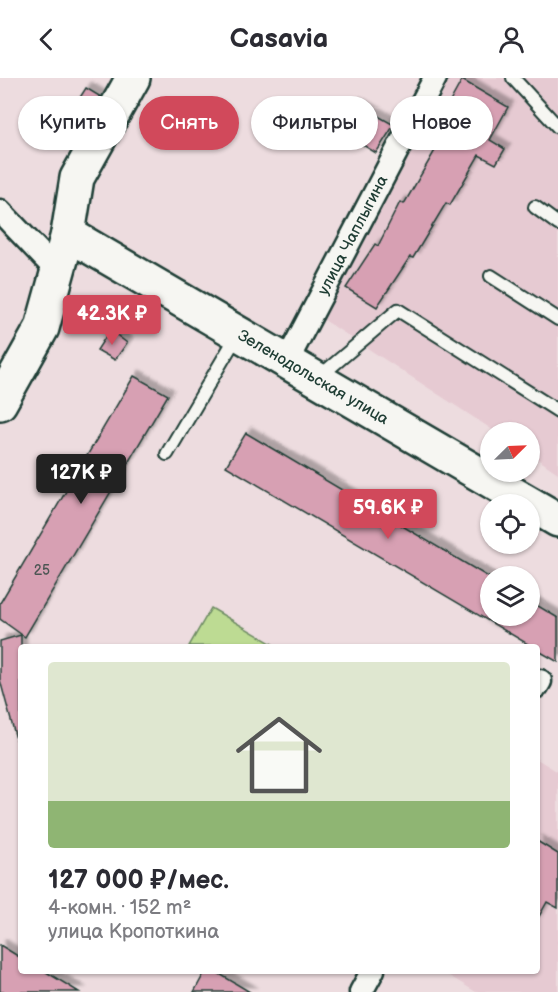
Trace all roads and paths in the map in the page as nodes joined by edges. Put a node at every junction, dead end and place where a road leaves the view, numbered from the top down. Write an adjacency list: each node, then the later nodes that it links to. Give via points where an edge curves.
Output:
1 (133, 78): 8 (street, via 76,178)
2 (435, 78): 13 (street, улица Чаплыгина)
3 (513, 78): 4 (lane)
4 (558, 127)
5 (535, 207): 7 (lane)
6 (0, 210): 9 (street)
7 (558, 224)
8 (68, 234): 9 (street); 12 (street, Зеленодольская улица)
9 (59, 273): 15 (street, via 42,328)
10 (491, 276): 11 (lane)
11 (558, 319)
12 (238, 334): 13 (street, Зеленодольская улица); 17 (lane)
13 (287, 361): 14 (street, Зеленодольская улица)
14 (318, 378): 16 (lane, via 398,310); 18 (street, Зеленодольская улица)
15 (0, 403)
16 (558, 411)
17 (166, 454)
18 (558, 520)
19 (371, 974): 20 (street)
20 (361, 992)

